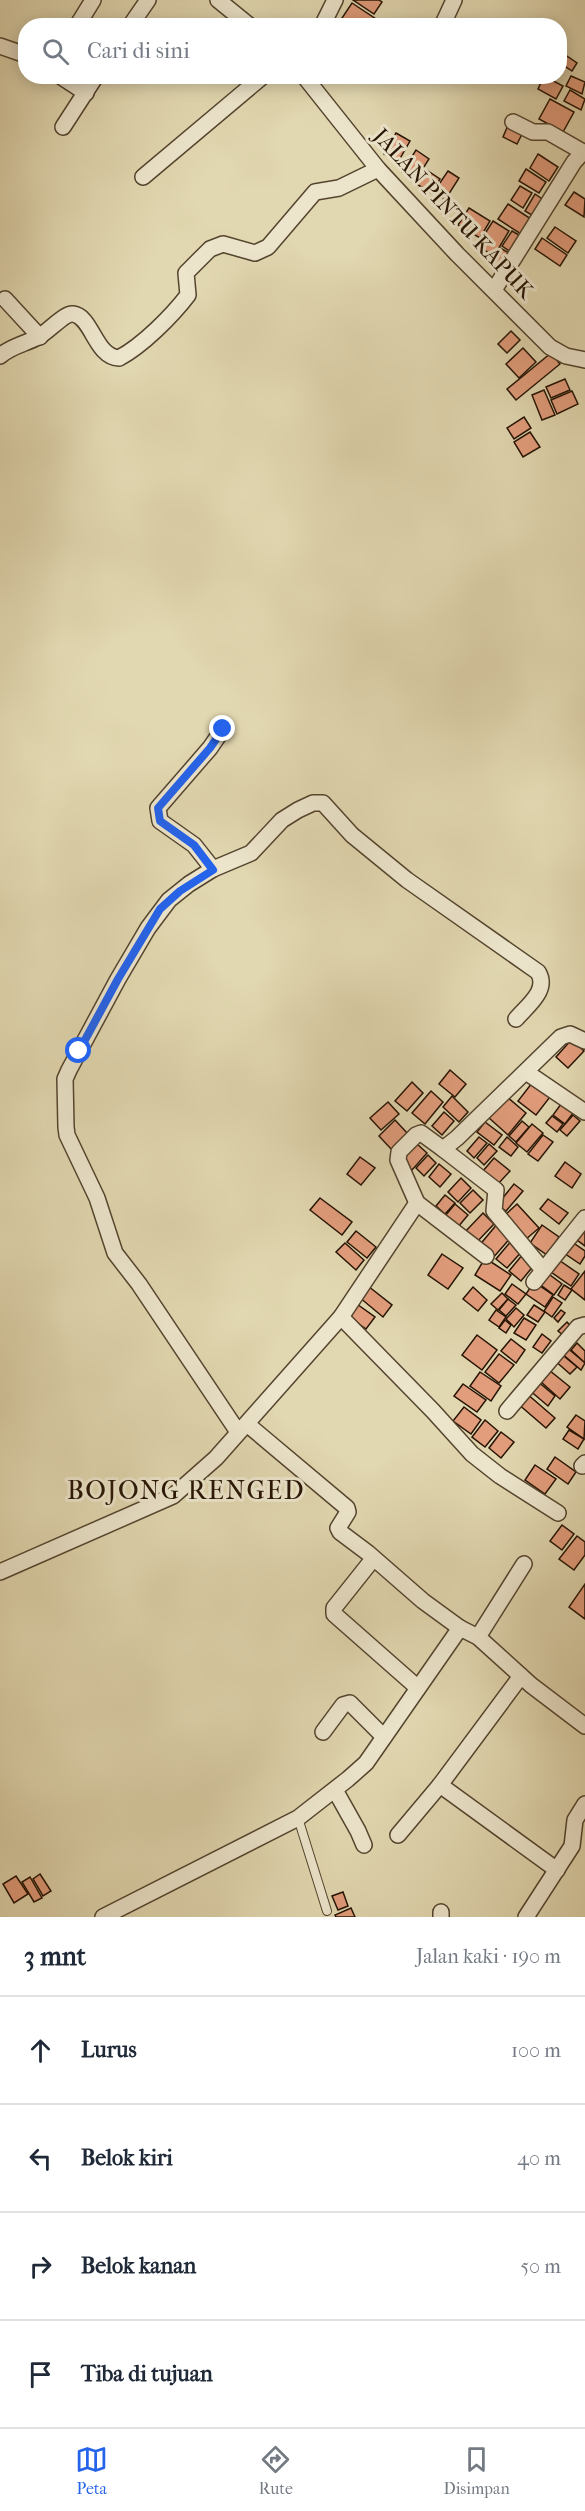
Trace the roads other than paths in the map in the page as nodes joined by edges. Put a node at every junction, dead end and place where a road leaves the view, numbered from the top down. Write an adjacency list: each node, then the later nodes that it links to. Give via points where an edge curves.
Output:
1 (93, 0): 6 (street)
2 (148, 0): 7 (street)
3 (218, 0): 8 (street)
4 (335, 0): 9 (street)
5 (454, 0): 10 (street)
6 (82, 18)
7 (136, 18)
8 (240, 18)
9 (329, 18)
10 (446, 18)
11 (0, 46): 12 (street)
12 (18, 52)
13 (72, 84): 17 (street)
14 (91, 84): 17 (street)
15 (253, 84): 22 (street)
16 (310, 84): 21 (street, JALAN PINTU KAPUK)
17 (86, 93): 19 (street)
18 (513, 122): 20 (street, via 533,132 548,132)
19 (63, 127)
20 (584, 153): 23 (street, via 574,162)
21 (378, 169): 23 (street, JALAN PINTU KAPUK); 25 (street, via 339,188 315,192 268,247 255,253 223,244 210,249 186,273 188,295 180,306 119,358 107,354 74,314)
22 (143, 177)
23 (494, 290): 27 (street, JALAN PINTU KAPUK, via 550,347)
24 (5, 299): 25 (street)
25 (40, 337): 26 (street)
26 (0, 356)
27 (585, 360)
28 (223, 729): 29 (street, via 157,813 160,821 194,845)
29 (213, 870): 30 (street, via 251,853 277,825 298,810 323,803 352,835 407,880 538,972 543,979 542,990); 41 (street, via 160,909 118,979 65,1079 66,1127 97,1198 115,1253)
30 (516, 1019)
31 (585, 1041): 32 (street, via 570,1034 561,1037)
32 (526, 1072): 33 (street); 34 (street)
33 (585, 1113)
34 (443, 1149): 35 (street, via 421,1133 399,1152 400,1167); 36 (street, via 495,1190 494,1211 538,1276)
35 (417, 1203): 37 (street); 38 (street)
36 (585, 1218)
37 (486, 1256)
38 (340, 1317): 41 (street); 42 (street, via 472,1454)
39 (585, 1325): 40 (street, via 578,1327)
40 (507, 1412)
41 (243, 1428): 43 (street, via 347,1508 339,1532); 45 (street, via 173,1496)
42 (558, 1513)
43 (372, 1559): 46 (street); 49 (street, via 334,1608 334,1614)
44 (524, 1564): 47 (street)
45 (0, 1572)
46 (460, 1628): 47 (street); 49 (street)
47 (478, 1637): 48 (street)
48 (521, 1676): 50 (street); 53 (street)
49 (418, 1688): 52 (street)
50 (585, 1726)
51 (323, 1732): 52 (street, via 343,1705 350,1703)
52 (384, 1737): 54 (street, via 366,1763)
53 (440, 1785): 57 (street); 59 (street)
54 (335, 1790): 56 (street); 58 (street)
55 (585, 1804): 59 (street, via 575,1820 572,1846)
56 (298, 1818): 60 (lane); 61 (street)
57 (398, 1835)
58 (364, 1845)
59 (557, 1870): 62 (street)
60 (327, 1911)
61 (103, 1917)
62 (526, 1917)

